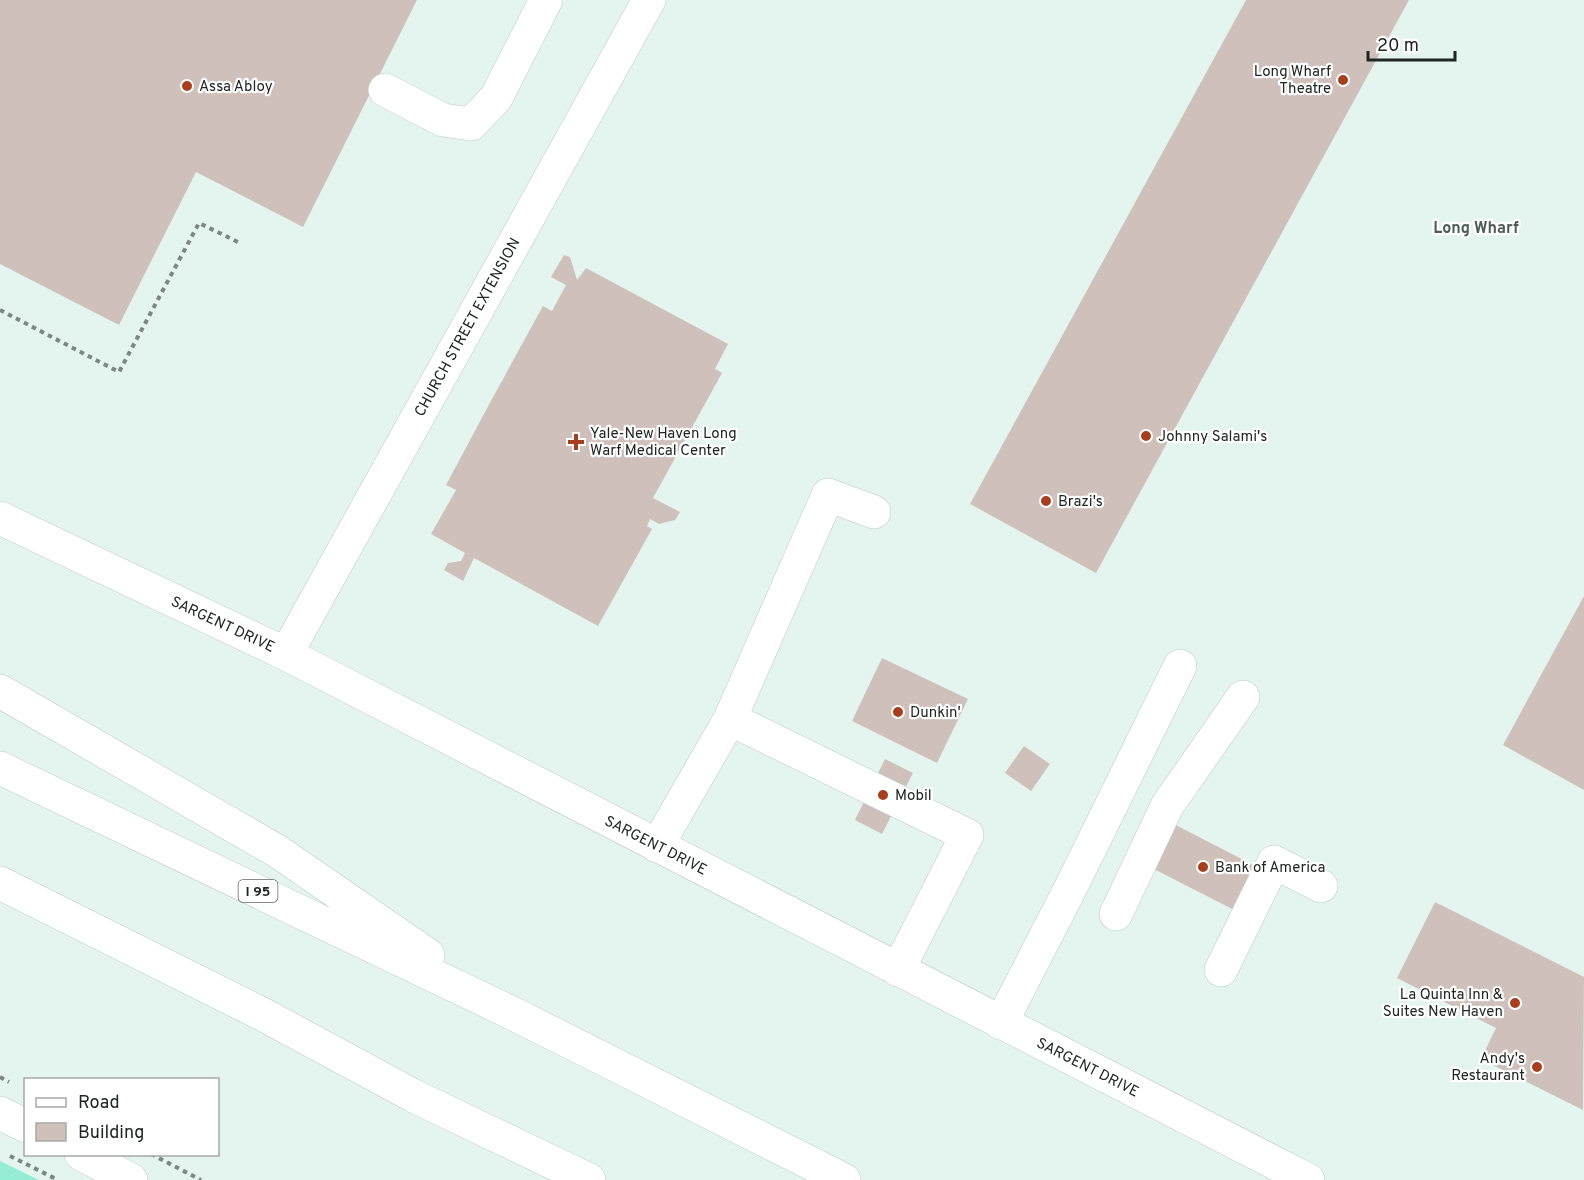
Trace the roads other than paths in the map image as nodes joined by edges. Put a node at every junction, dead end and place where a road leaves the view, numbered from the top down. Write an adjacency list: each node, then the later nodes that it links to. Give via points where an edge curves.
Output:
1 (546, 0): 3 (main road, via 496,98 471,124 443,120)
2 (649, 0): 6 (main road, CHURCH STREET EXTENSION)
3 (385, 90)
4 (874, 512): 10 (main road, via 828,495)
5 (0, 518): 6 (main road, SARGENT DRIVE)
6 (286, 654): 12 (main road, SARGENT DRIVE)
7 (1180, 666): 19 (main road)
8 (0, 692): 18 (main road, via 277,851)
9 (1243, 697): 15 (main road, via 1167,806)
10 (730, 719): 12 (main road); 16 (main road, via 967,835)
11 (0, 768): 18 (main road, I 95)
12 (657, 846): 16 (main road, SARGENT DRIVE)
13 (0, 883): 20 (main road, via 262,1014)
14 (1321, 886): 17 (main road, via 1274,862)
15 (1116, 914)
16 (898, 970): 19 (main road, SARGENT DRIVE)
17 (1221, 970)
18 (516, 1015): 27 (main road, I 95)
19 (1001, 1023): 28 (main road, SARGENT DRIVE)
20 (414, 1096): 25 (main road); 26 (main road)
21 (0, 1113): 22 (main road)
22 (24, 1125)
23 (83, 1156): 24 (main road)
24 (130, 1180)
25 (544, 1180)
26 (589, 1180)
27 (844, 1180)
28 (1308, 1180)

